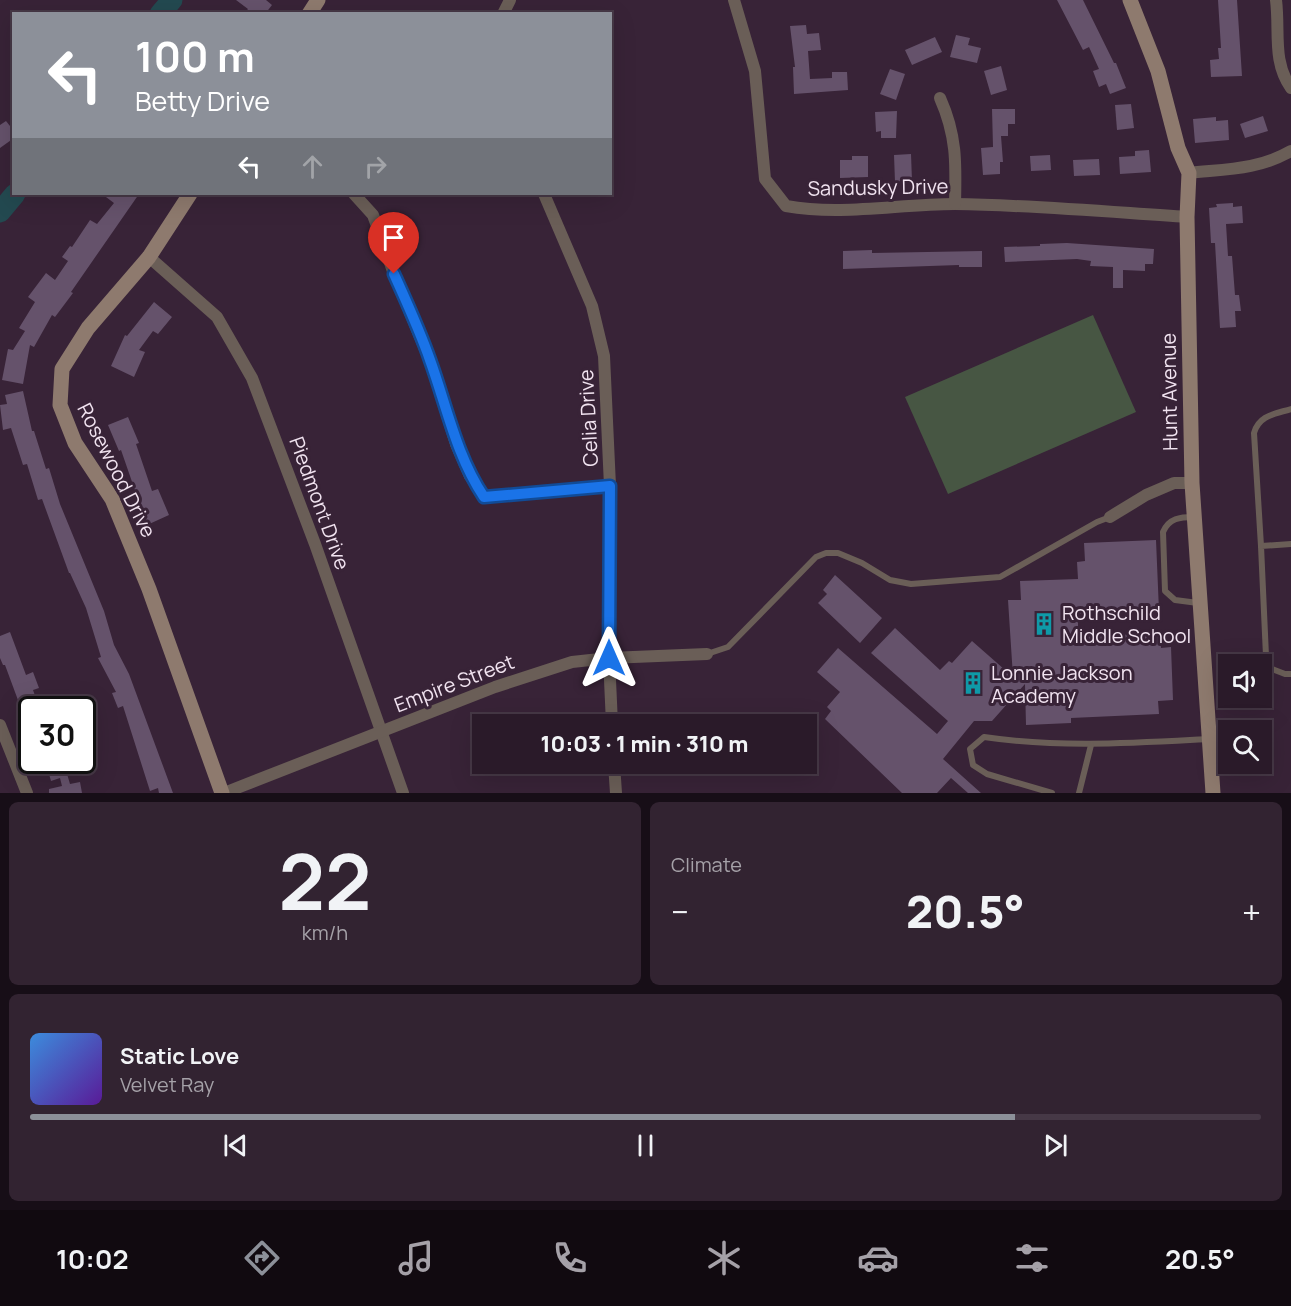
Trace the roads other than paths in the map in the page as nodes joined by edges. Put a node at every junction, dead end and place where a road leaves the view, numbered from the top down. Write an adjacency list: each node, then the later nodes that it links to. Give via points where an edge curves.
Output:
1 (734, 0): 11 (street, Sandusky Drive, via 755,70 765,179 786,206 861,210)
2 (1130, 0): 7 (street, Hunt Avenue, via 1158,71 1178,148)
3 (1276, 0): 4 (street, via 1276,47 1284,78)
4 (1291, 88)
5 (940, 98): 11 (street, via 950,121 956,154)
6 (1291, 151): 7 (street, via 1241,169)
7 (1189, 173): 12 (street, Hunt Avenue)
8 (189, 195): 13 (street, Rosewood Drive)
9 (355, 195): 16 (street, via 374,215 430,361 456,444 484,497)
10 (544, 195): 16 (street, Celia Drive, via 592,306 604,356)
11 (955, 204): 12 (street, Sandusky Drive)
12 (1187, 217): 15 (street, Hunt Avenue)
13 (149, 257): 27 (street, Piedmont Drive, via 217,317 252,378); 32 (street, Rosewood Drive, via 88,328 62,369 60,405 75,443 116,509)
14 (1291, 410): 20 (lane, via 1264,417 1254,433)
15 (1192, 483): 17 (street, Hunt Avenue); 18 (street, via 1174,483)
16 (610, 486): 23 (street, Celia Drive)
17 (1194, 517): 21 (street, Hunt Avenue); 21 (lane, via 1166,524 1165,591 1175,600)
18 (1110, 518): 22 (lane, via 1000,577 911,584 890,580 838,553 826,553 816,557 728,647)
19 (1291, 544): 20 (lane)
20 (1261, 546): 24 (lane, via 1266,656 1272,669)
21 (1198, 603): 28 (street, Hunt Avenue)
22 (707, 654): 23 (street, Empire Street)
23 (609, 658): 25 (street, Celia Drive); 27 (street, Empire Street, via 572,662 506,683)
24 (1291, 674)
25 (612, 714)
26 (0, 725): 31 (street)
27 (381, 732): 32 (street, Empire Street); 33 (street, Piedmont Drive)
28 (1208, 739): 29 (lane); 37 (street, Hunt Avenue)
29 (1091, 745): 35 (lane, via 984,737 970,749 973,765 987,774); 36 (lane)
30 (615, 774): 34 (street)
31 (27, 793)
32 (223, 793)
33 (403, 793)
34 (616, 793)
35 (1052, 793)
36 (1079, 793)
37 (1213, 793)

